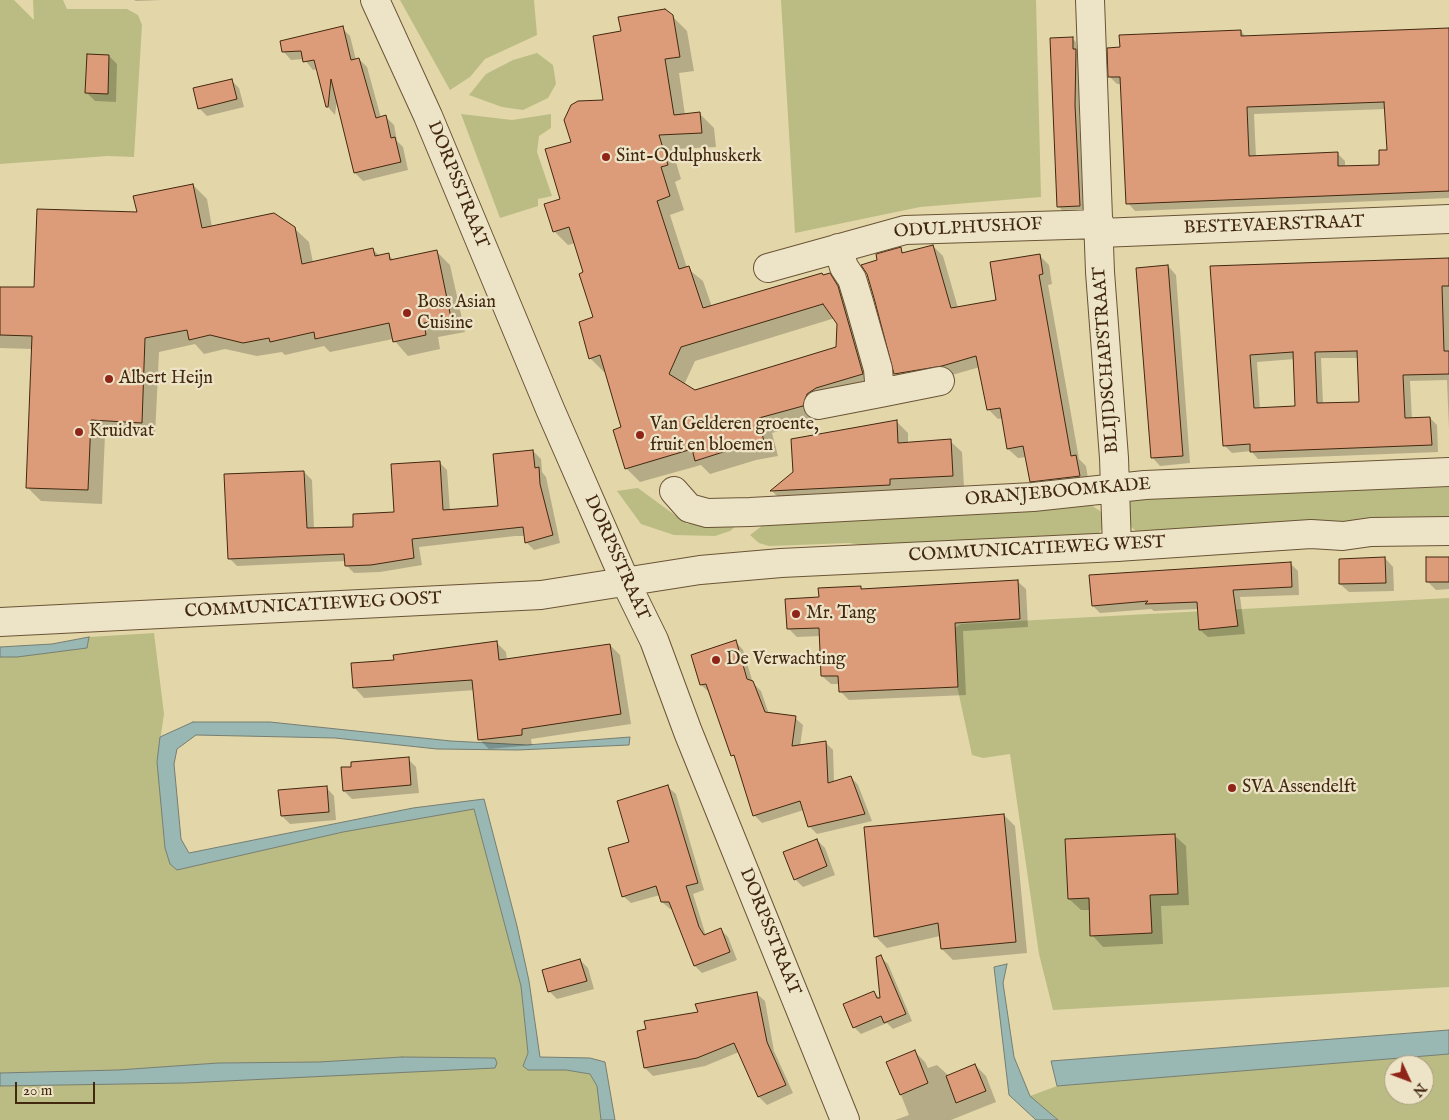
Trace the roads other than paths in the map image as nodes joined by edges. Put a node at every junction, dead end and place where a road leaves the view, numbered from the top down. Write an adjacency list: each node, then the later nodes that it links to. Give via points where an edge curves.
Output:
1 (375, 0): 15 (street, DORPSSTRAAT, via 428,116)
2 (1090, 0): 4 (street, BLIJDSCHAPSTRAAT)
3 (1449, 220): 4 (street, BESTEVAERSTRAAT)
4 (1100, 228): 5 (street, ODULPHUSHOF, via 904,230); 11 (street, BLIJDSCHAPSTRAAT)
5 (838, 248): 6 (street, ODULPHUSHOF); 8 (street, via 859,302 878,370)
6 (768, 268)
7 (940, 380): 8 (street)
8 (880, 393): 9 (street)
9 (818, 405)
10 (1449, 472): 11 (street, ORANJEBOOMKADE)
11 (1114, 488): 12 (street, ORANJEBOOMKADE, via 1033,497 707,513 689,508); 14 (street, BLIJDSCHAPSTRAAT)
12 (674, 491)
13 (1449, 531): 14 (street, COMMUNICATIEWEG WEST, via 1371,532 1343,536 1311,534)
14 (1117, 547): 15 (street, COMMUNICATIEWEG WEST, via 781,563 700,570)
15 (626, 582): 16 (street, COMMUNICATIEWEG OOST, via 541,594); 17 (street, DORPSSTRAAT, via 654,640)
16 (0, 622)
17 (845, 1120)

